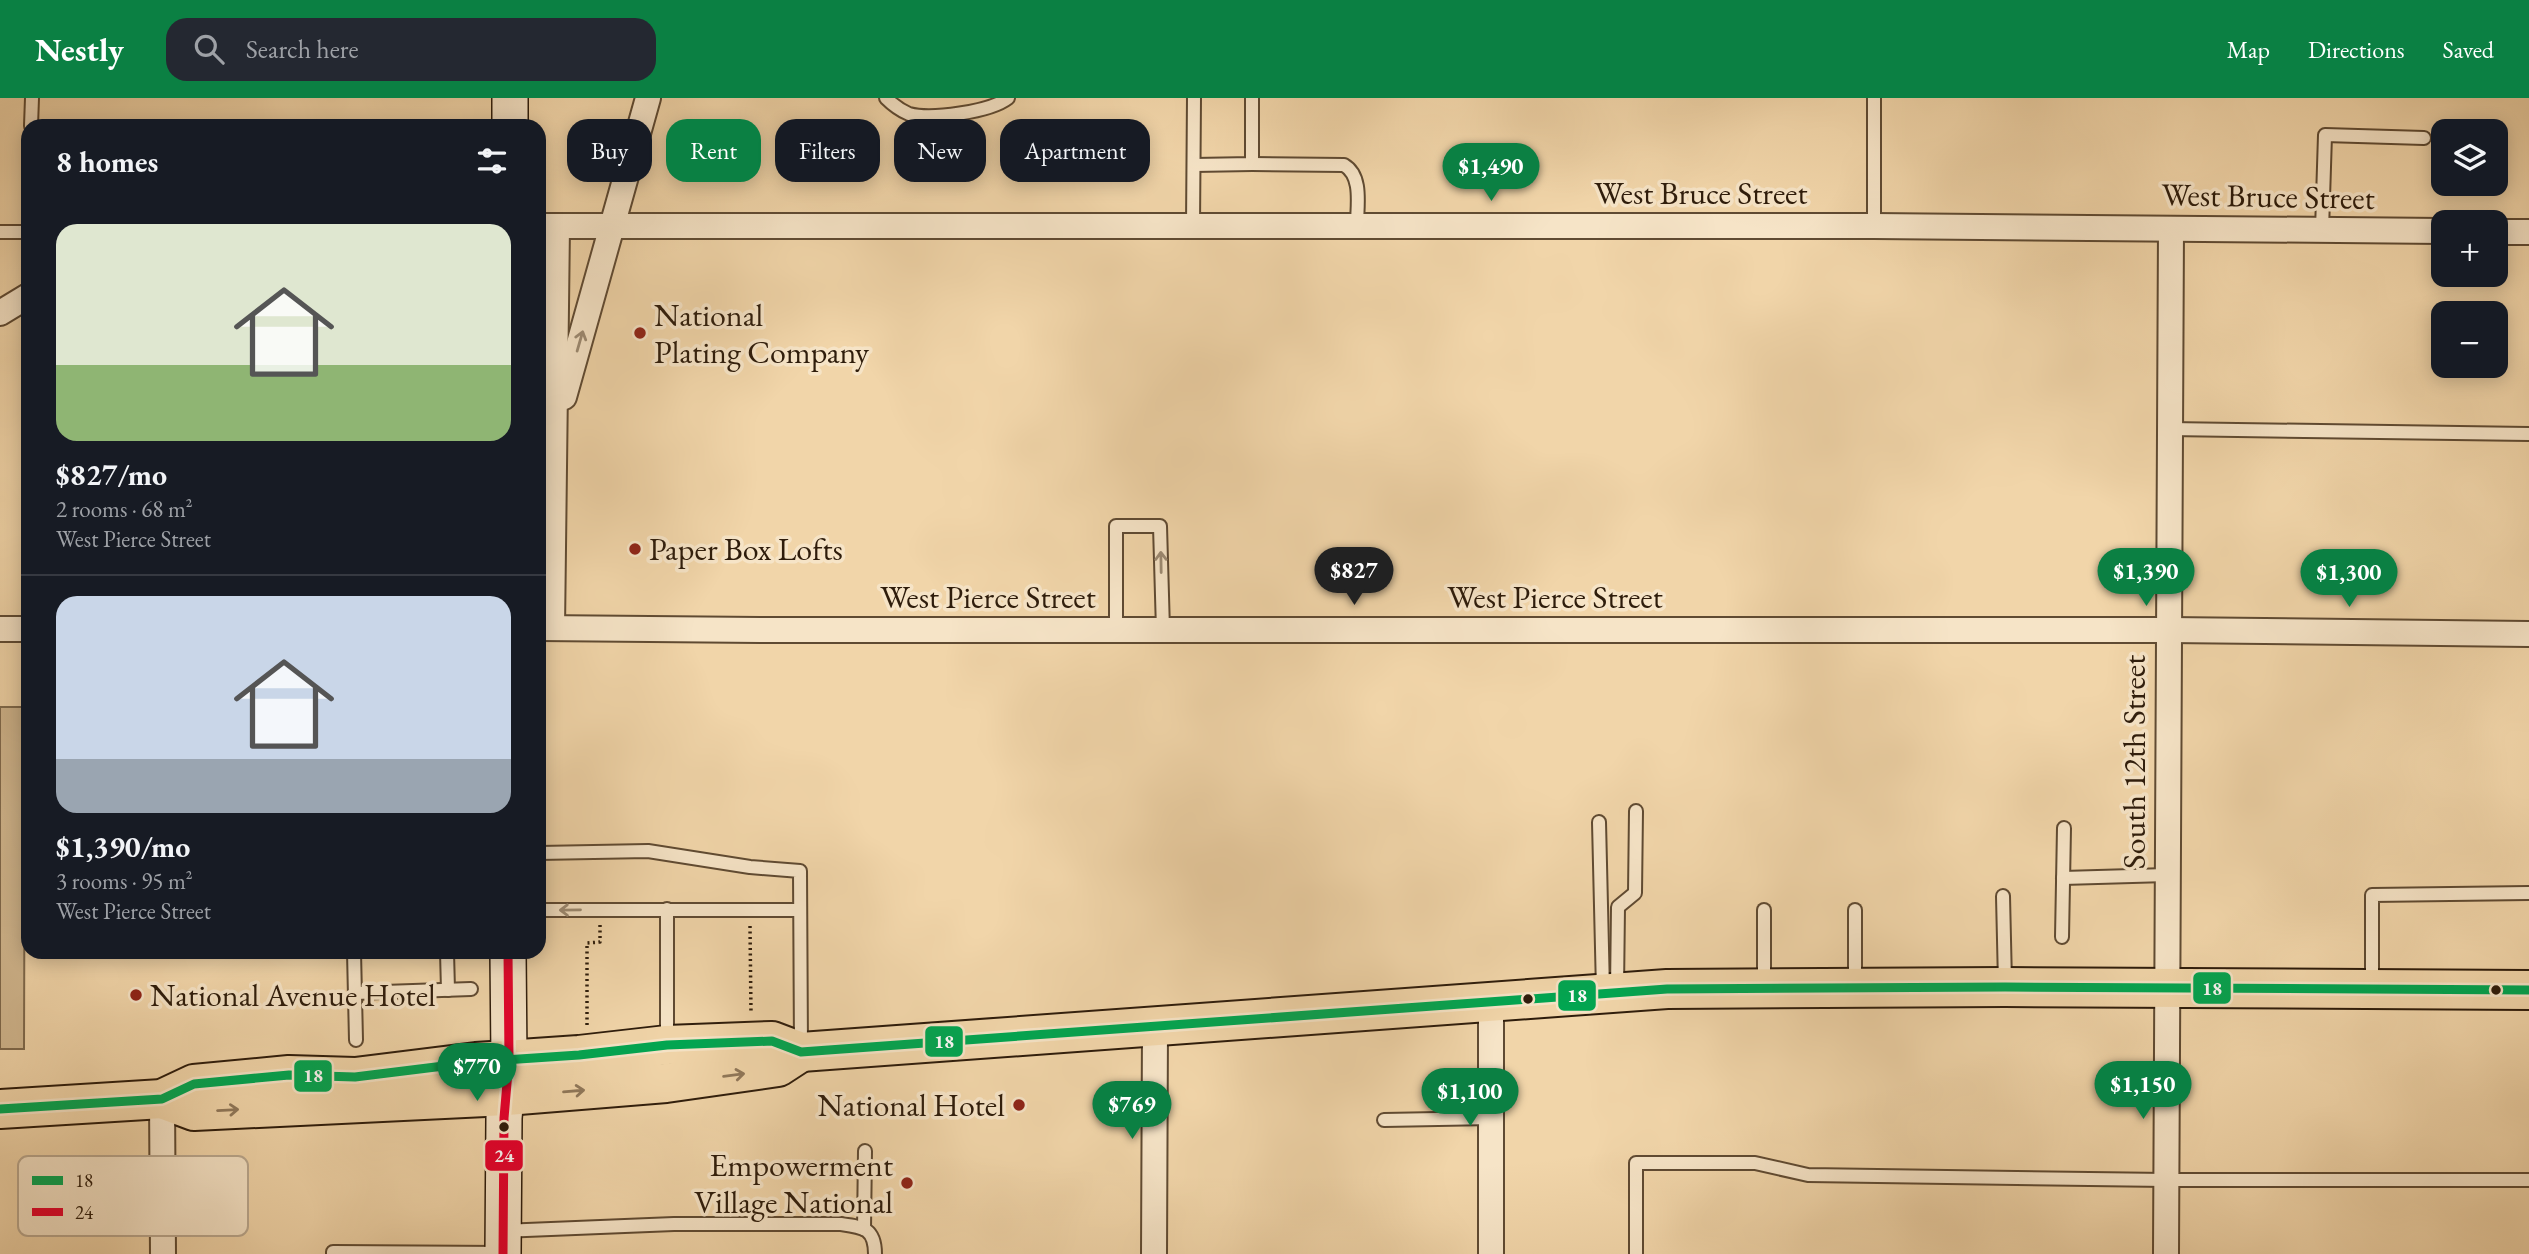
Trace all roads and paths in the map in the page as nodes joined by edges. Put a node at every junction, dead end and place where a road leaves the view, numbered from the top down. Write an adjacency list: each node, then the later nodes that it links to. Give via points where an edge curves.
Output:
1 (32, 98): 9 (lane)
2 (510, 98): 10 (main road)
3 (648, 98): 14 (street)
4 (886, 98): 5 (lane, via 909,114 942,116 982,110)
5 (1008, 98)
6 (1195, 98): 13 (lane)
7 (1252, 98): 12 (lane)
8 (1874, 98): 18 (lane)
9 (31, 119)
10 (510, 119)
11 (2424, 138): 20 (lane, via 2325,135)
12 (1252, 164): 13 (lane); 16 (lane, via 1344,165 1356,183)
13 (1194, 165): 15 (lane)
14 (612, 225): 15 (street, West Bruce Street); 17 (street, West Bruce Street); 30 (street, one-way to 14)
15 (1193, 225): 16 (street, West Bruce Street)
16 (1357, 225): 18 (street, West Bruce Street)
17 (548, 226): 27 (street)
18 (1874, 226): 19 (street, West Bruce Street)
19 (2171, 229): 20 (street, West Bruce Street); 29 (street, South 12th Street)
20 (2322, 230): 21 (street, West Bruce Street)
21 (2431, 231)
22 (0, 232): 23 (lane)
23 (21, 232)
24 (2508, 232): 25 (street)
25 (2529, 232)
26 (21, 300): 28 (street)
27 (547, 309): 30 (street)
28 (0, 313)
29 (2169, 429): 31 (lane); 37 (street, South 12th Street)
30 (555, 430): 32 (street)
31 (2529, 434)
32 (546, 628): 35 (street, West Pierce Street)
33 (0, 629): 34 (street)
34 (21, 629)
35 (1116, 630): 36 (street, West Pierce Street); 36 (lane, one-way to 35, via 1160,527 1116,527)
36 (1163, 630): 37 (street, West Pierce Street)
37 (2169, 630): 38 (street, West Pierce Street); 43 (street, South 12th Street)
38 (2529, 634)
39 (1636, 811): 67 (lane, via 1635,893 1618,907)
40 (1599, 822): 67 (lane)
41 (2064, 828): 44 (lane)
42 (546, 853): 50 (lane, via 648,851 800,871)
43 (2167, 875): 44 (lane); 61 (street, South 12th Street)
44 (2063, 878): 54 (lane)
45 (2529, 893): 63 (lane, via 2372,895)
46 (2003, 896): 59 (lane)
47 (667, 909): 48 (lane, one-way to 48); 49 (lane); 72 (lane)
48 (546, 910)
49 (751, 910): 50 (lane); 69 (path)
50 (800, 910): 73 (lane)
51 (1764, 910): 58 (lane)
52 (1855, 910): 60 (lane)
53 (600, 934): 71 (path, via 600,942 587,943)
54 (2062, 937)
55 (354, 959): 66 (lane)
56 (447, 959): 64 (lane)
57 (508, 959): 75 (main road)
58 (1764, 987): 60 (main road); 67 (main road)
59 (2006, 987): 60 (main road); 61 (main road)
60 (1855, 988)
61 (2166, 988): 63 (main road); 83 (street, South 12th Street)
62 (471, 989): 64 (lane)
63 (2372, 989): 65 (main road)
64 (448, 990): 66 (lane)
65 (2529, 990)
66 (355, 993): 74 (lane)
67 (1610, 993): 68 (main road)
68 (1491, 1003): 70 (main road); 79 (street)
69 (752, 1022)
70 (1155, 1028): 73 (main road); 91 (street)
71 (587, 1030)
72 (667, 1045): 73 (main road, via 772,1041); 75 (main road); 76 (main road)
73 (801, 1052): 76 (main road, one-way to 73, via 778,1067)
74 (355, 1073): 75 (main road); 77 (main road, via 194,1111)
75 (507, 1078): 76 (main road, one-way to 76); 87 (main road)
76 (666, 1083)
77 (162, 1099): 78 (main road); 82 (street)
78 (0, 1109)
79 (1492, 1118): 80 (lane); 92 (street)
80 (1384, 1120)
81 (865, 1151): 85 (lane)
82 (162, 1156)
83 (2166, 1180): 84 (lane); 93 (lane, via 1808,1175 1755,1163 1636,1163); 94 (street, South 12th Street)
84 (2529, 1180)
85 (864, 1228): 87 (lane, via 841,1224 674,1224); 90 (lane, via 870,1232)
86 (163, 1236): 88 (street)
87 (503, 1246): 89 (lane)
88 (163, 1254)
89 (333, 1254)
90 (875, 1254)
91 (1154, 1254)
92 (1491, 1254)
93 (1636, 1254)
94 (2166, 1254)

